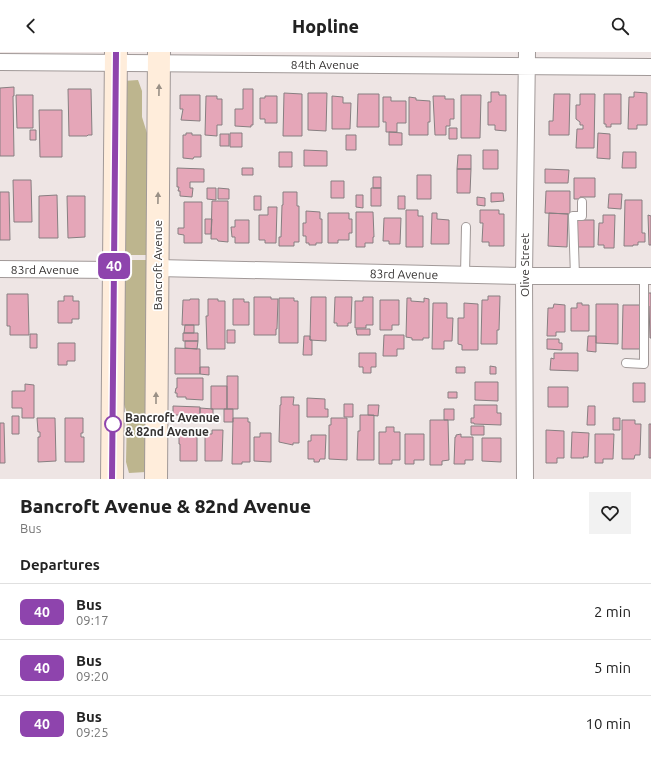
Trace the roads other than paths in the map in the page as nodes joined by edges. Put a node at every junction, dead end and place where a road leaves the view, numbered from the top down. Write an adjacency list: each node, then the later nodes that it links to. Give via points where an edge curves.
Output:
1 (116, 57): 2 (street, 84th Avenue); 4 (street, 84th Avenue, via 94,63); 10 (main road)
2 (159, 57): 3 (street, 84th Avenue); 8 (main road, Bancroft Avenue, one-way to 2)
3 (527, 59): 5 (street, 84th Avenue); 12 (street, Olive Street)
4 (0, 62)
5 (651, 67)
6 (582, 202): 13 (lane, via 582,216 574,216)
7 (466, 227): 11 (lane)
8 (157, 268): 11 (street, 83rd Avenue); 17 (main road, Bancroft Avenue, one-way to 8)
9 (0, 269): 10 (street, 83rd Avenue)
10 (114, 270): 16 (main road)
11 (465, 275): 12 (street, 83rd Avenue)
12 (524, 276): 13 (street, 83rd Avenue); 18 (street, Olive Street)
13 (575, 276): 14 (street, 83rd Avenue)
14 (648, 276): 15 (lane, via 644,364)
15 (626, 363)
16 (112, 479)
17 (156, 479)
18 (525, 479)

